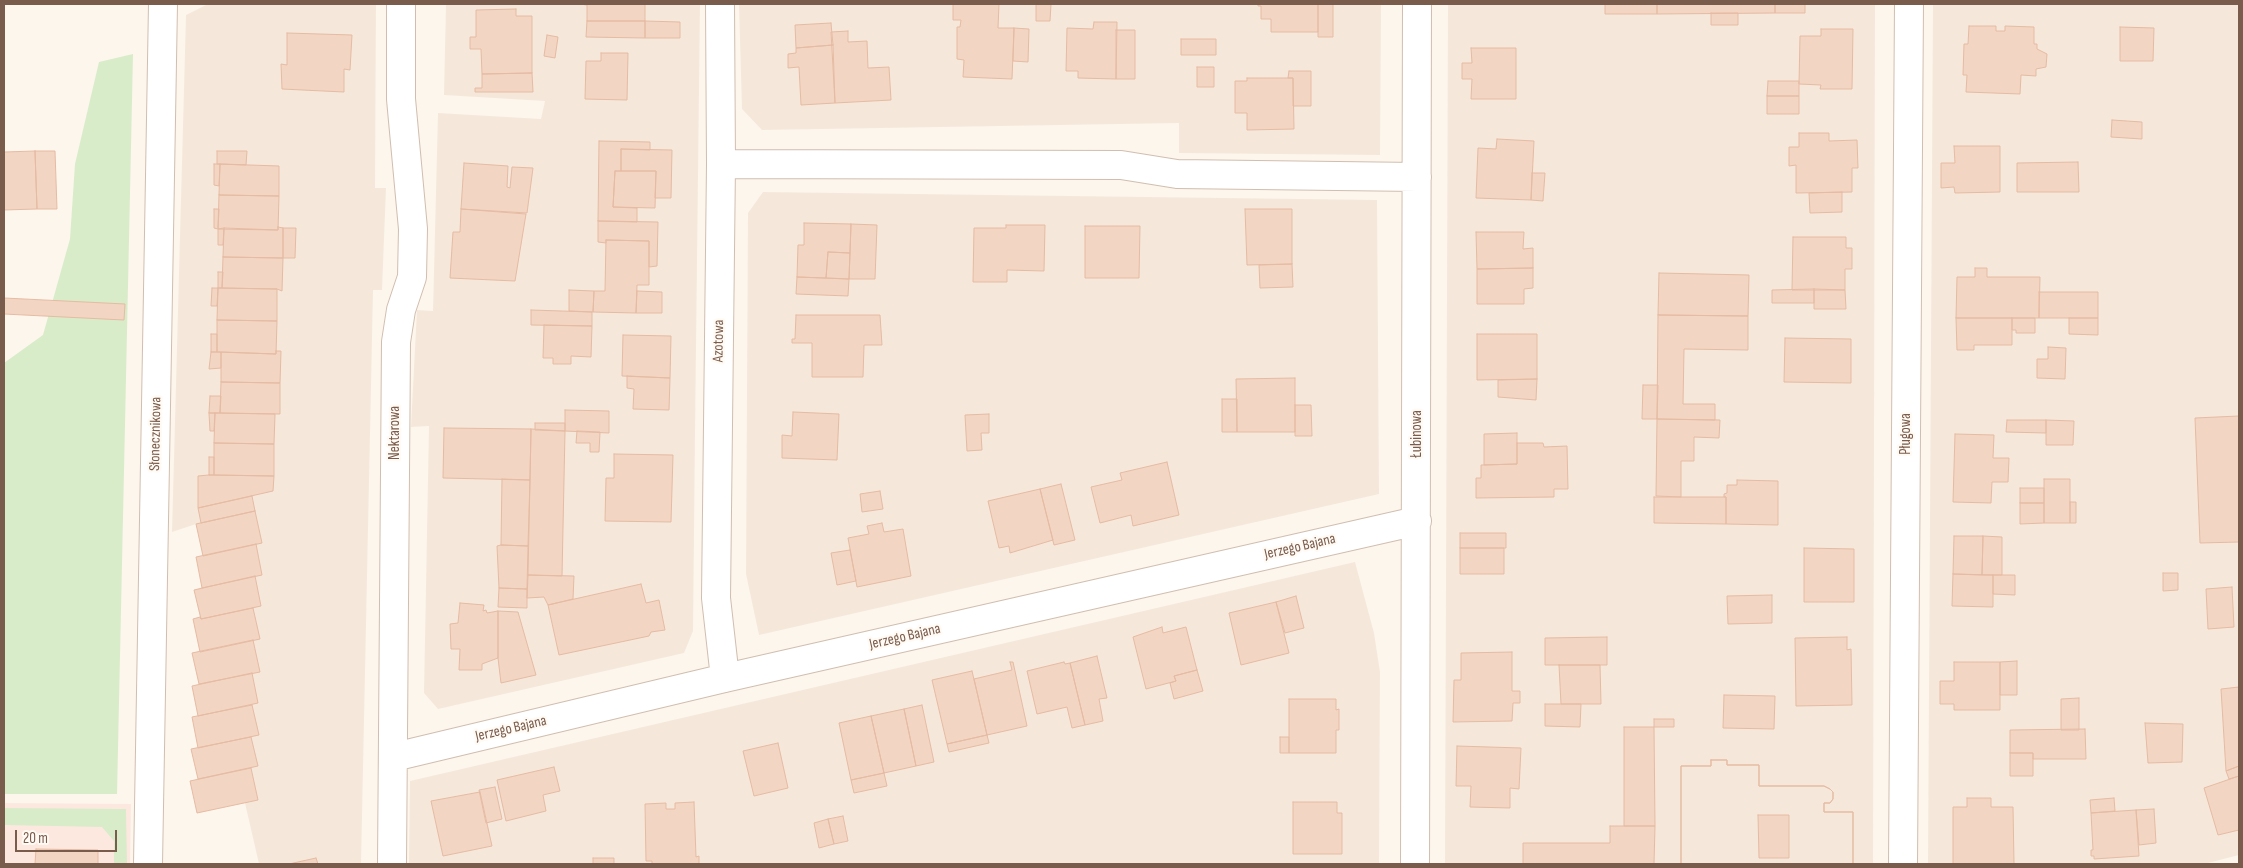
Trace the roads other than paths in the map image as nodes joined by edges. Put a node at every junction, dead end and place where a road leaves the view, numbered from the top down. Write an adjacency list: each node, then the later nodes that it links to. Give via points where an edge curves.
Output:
1 (163, 4): 11 (street, Słonecznikowa)
2 (401, 4): 10 (street, Nektarowa, via 401,100 413,229 412,277 401,310 396,342)
3 (720, 4): 6 (street, Azotowa)
4 (1417, 4): 7 (street, Łubinowa)
5 (1909, 4): 14 (street, Pługowa)
6 (721, 164): 7 (street, via 1121,165 1176,174); 9 (street, Azotowa, via 716,598)
7 (1417, 178): 8 (street, Łubinowa)
8 (1417, 521): 9 (street, Jerzego Bajana); 13 (street, Łubinowa)
9 (725, 678): 10 (street, Jerzego Bajana)
10 (394, 757): 12 (street, Nektarowa)
11 (148, 864)
12 (392, 864)
13 (1415, 864)
14 (1903, 864)

